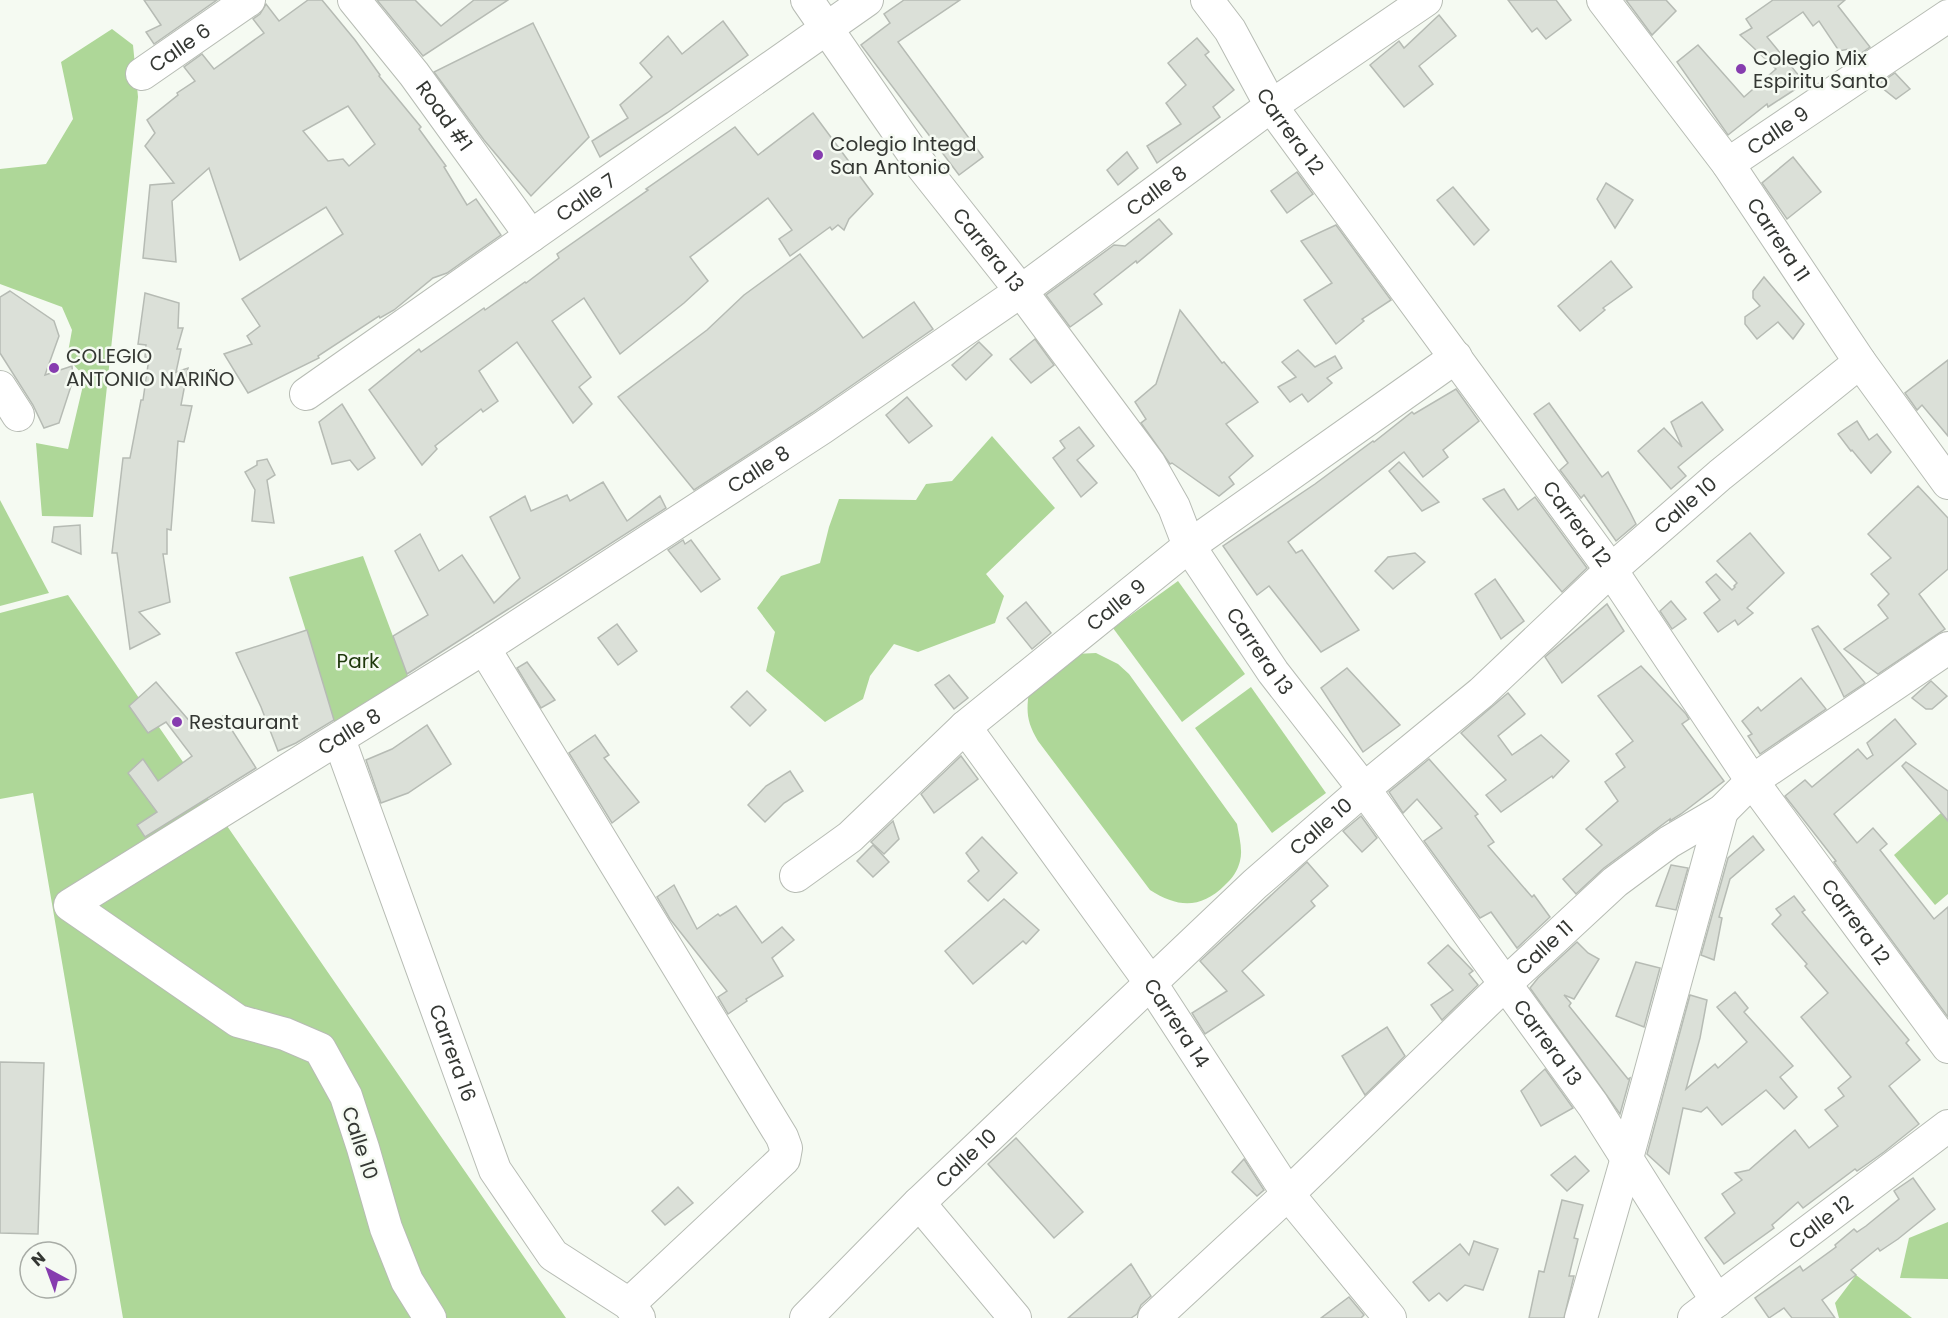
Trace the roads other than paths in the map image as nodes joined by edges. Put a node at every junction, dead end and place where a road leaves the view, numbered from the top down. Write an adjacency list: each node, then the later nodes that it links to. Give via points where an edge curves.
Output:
1 (249, 0): 10 (street, Calle 6)
2 (354, 0): 13 (street, Road #1, via 414,74)
3 (807, 0): 9 (street, Carrera 13)
4 (867, 0): 9 (street, Calle 7)
5 (1207, 0): 11 (street, Carrera 12, via 1230,30)
6 (1426, 0): 11 (street, Calle 8)
7 (1603, 0): 12 (street, Carrera 11)
8 (1948, 16): 12 (street, Calle 9)
9 (828, 27): 13 (street, Calle 7); 14 (street, Carrera 13, via 921,165)
10 (142, 74)
11 (1271, 106): 14 (street, Calle 8); 15 (street, Carrera 12)
12 (1728, 164): 16 (street, Carrera 11)
13 (531, 236): 18 (street, Calle 7)
14 (1021, 291): 21 (street, Carrera 13, via 1149,463 1174,507); 23 (street, Calle 8, via 812,434)
15 (1456, 357): 21 (street, Calle 9); 22 (street, Carrera 12)
16 (1860, 362): 20 (street, Carrera 11); 22 (street, Calle 10, via 1720,475)
17 (0, 387): 19 (street)
18 (306, 394)
19 (18, 415)
20 (1948, 483)
21 (1189, 546): 25 (street, Calle 9); 28 (street, Carrera 13, via 1273,672)
22 (1611, 570): 27 (street, Carrera 12); 28 (street, Calle 10, via 1481,693)
23 (484, 648): 26 (street, Calle 8); 40 (street, via 786,1148 784,1159)
24 (1948, 648): 27 (street, Calle 11)
25 (965, 728): 30 (street, Calle 9, via 850,837); 32 (street, Carrera 14)
26 (339, 739): 31 (street, Calle 8); 40 (street, Carrera 16, via 495,1170 553,1256)
27 (1752, 781): 29 (street, Calle 11); 34 (street, Carrera 12)
28 (1364, 789): 32 (street, Calle 10); 33 (street, Carrera 13)
29 (1722, 812): 33 (street, Calle 11, via 1669,842 1615,882); 36 (street)
30 (796, 876)
31 (70, 905): 41 (street, Calle 10, via 238,1021 320,1049 346,1096 386,1228 407,1281)
32 (1150, 982): 37 (street, Carrera 14); 38 (street, Calle 10)
33 (1506, 984): 36 (street, Carrera 13); 37 (street, Calle 11)
34 (1948, 1047)
35 (1948, 1126): 39 (street, Calle 12)
36 (1627, 1158): 39 (street, Carrera 13); 46 (street)
37 (1288, 1194): 44 (street, Calle 11); 45 (street, Carrera 14)
38 (919, 1203): 42 (street, Calle 10); 43 (street)
39 (1705, 1309)
40 (634, 1311)
41 (430, 1318)
42 (806, 1318)
43 (1015, 1318)
44 (1154, 1318)
45 (1390, 1318)
46 (1581, 1318)

